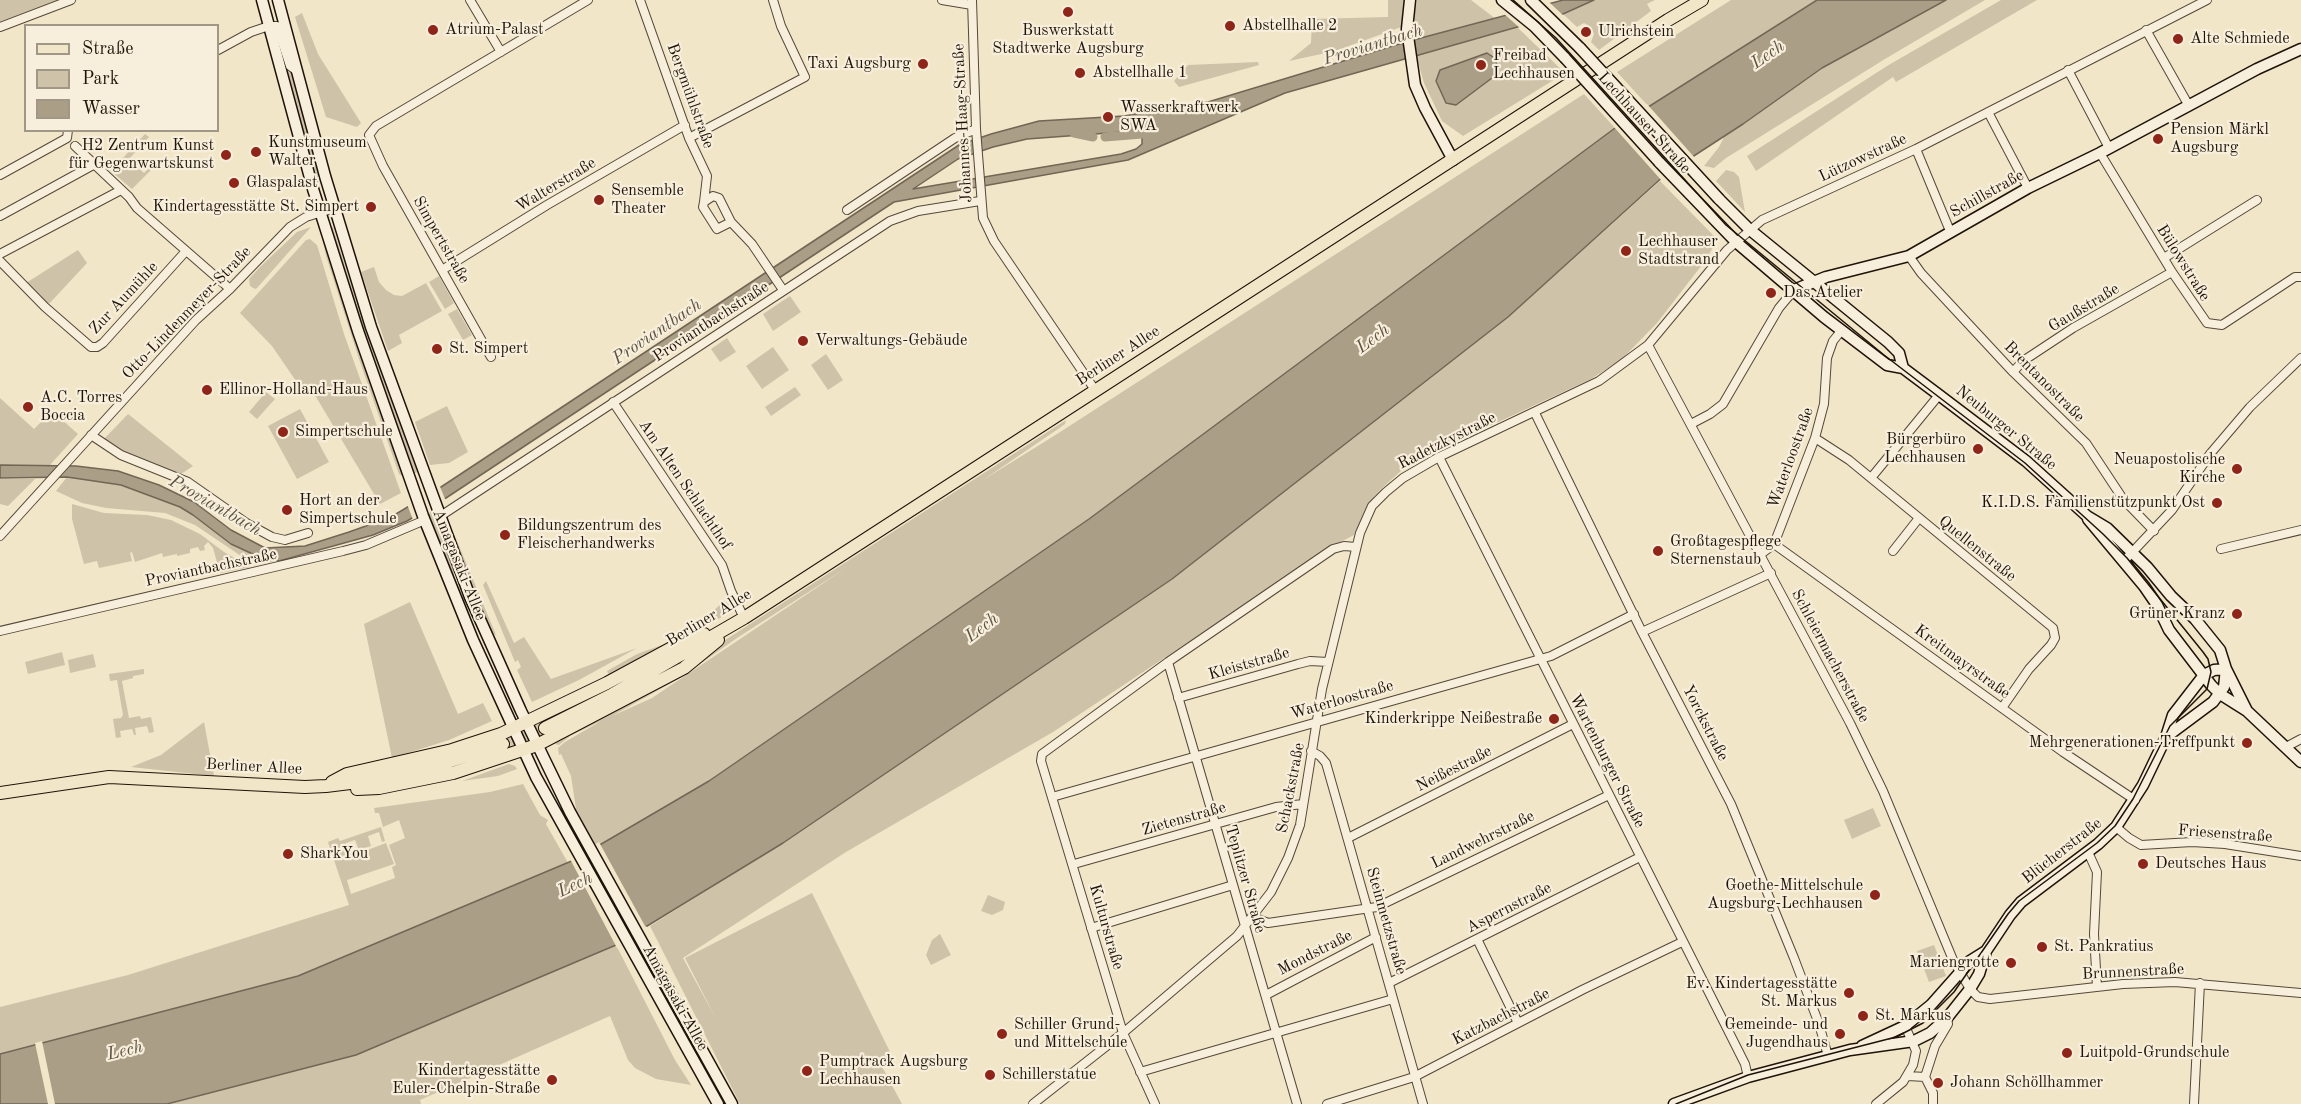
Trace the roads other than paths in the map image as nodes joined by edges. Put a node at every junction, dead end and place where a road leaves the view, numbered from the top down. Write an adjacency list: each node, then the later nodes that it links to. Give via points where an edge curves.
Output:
1 (71, 0): 17 (street)
2 (262, 0): 16 (street, Amagasaki-Allee)
3 (278, 0): 23 (street, Amagasaki-Allee)
4 (470, 0): 21 (street)
5 (588, 0): 21 (street)
6 (640, 0): 26 (street, Bergmühlstraße)
7 (773, 0): 29 (street, via 781,27 806,77)
8 (942, 0): 14 (street)
9 (1410, 0): 33 (street, via 1408,40 1415,85)
10 (1502, 0): 48 (street, Lechhauser Straße, bridge, via 1544,35)
11 (1531, 0): 46 (street, Lechhauser Straße, bridge)
12 (1702, 0): 15 (main road, Berliner Allee)
13 (2207, 0): 18 (street, Lützowstraße)
14 (972, 3): 28 (street, Johannes-Haag-Straße)
15 (1683, 4): 33 (main road, Berliner Allee)
16 (269, 26): 19 (street); 23 (street, via 277,26 290,66); 43 (street, Amagasaki-Allee)
17 (0, 27)
18 (2146, 30): 22 (street, Lützowstraße); 24 (street)
19 (219, 49)
20 (2301, 49): 24 (street, Schillstraße)
21 (501, 52): 54 (street, Simpertstraße, via 376,126 369,135)
22 (2068, 70): 25 (street, Lützowstraße); 32 (street, Bülowstraße)
23 (297, 71): 41 (street, Amagasaki-Allee)
24 (2189, 106): 32 (street, Schillstraße)
25 (1988, 112): 31 (street, Lützowstraße); 36 (street)
26 (685, 125): 29 (street, Bergmühlstraße); 54 (street, Walterstraße)
27 (68, 132): 35 (street, via 67,138)
28 (976, 132): 39 (street, Johannes-Haag-Straße); 42 (street, via 955,138)
29 (689, 138): 40 (street, Bergmühlstraße, via 707,176)
30 (75, 146): 34 (street)
31 (1916, 149): 46 (street, Lützowstraße, via 1762,220); 47 (street)
32 (2105, 151): 36 (street, Schillstraße); 52 (street, Bülowstraße)
33 (1453, 160): 67 (main road, Berliner Allee)
34 (95, 164): 37 (street); 44 (street)
35 (0, 175)
36 (2028, 188): 47 (street, Schillstraße)
37 (121, 190): 49 (street); 50 (street)
38 (2257, 200): 52 (street)
39 (980, 201): 59 (street, Proviantbachstraße, via 900,216); 67 (street, Johannes-Haag-Straße, via 994,241)
40 (704, 202): 45 (street, via 713,196 719,198); 45 (street, via 703,207 717,229)
41 (335, 208): 43 (street, Otto-Lindenmeyer-Straße); 76 (street, Amagasaki-Allee, via 372,327)
42 (847, 210)
43 (320, 212): 58 (street, Otto-Lindenmeyer-Straße, via 290,227); 78 (street, Amagasaki-Allee)
44 (0, 216)
45 (731, 222): 59 (street, via 752,244)
46 (1751, 230): 48 (street, Radetzkystraße); 57 (street, Neuburger Straße)
47 (1950, 231): 51 (street, Schillstraße)
48 (1736, 242): 60 (street, Neuburger Straße); 62 (street, Radetzkystraße)
49 (186, 251): 53 (street, Zur Aumühle, via 97,347 92,347 45,307); 58 (street)
50 (0, 254)
51 (1909, 256): 57 (street, Schillstraße); 66 (street, Brentanostraße)
52 (2164, 258): 55 (street, Bülowstraße)
53 (0, 261)
54 (442, 270): 63 (street, Simpertstraße)
55 (2172, 272): 56 (street, Bülowstraße, via 2203,319 2216,326); 66 (street, Gaußstraße, via 2073,328)
56 (2301, 277)
57 (1813, 281): 60 (street, Schillstraße); 65 (street, Neuburger Straße, via 1899,353)
58 (230, 289): 72 (street, Otto-Lindenmeyer-Straße, via 196,320)
59 (783, 290): 69 (street, Proviantbachstraße)
60 (1794, 290): 61 (street, Neuburger Straße); 71 (street, via 1779,308 1723,404)
61 (1841, 331): 65 (street, Neuburger Straße, via 1887,365); 73 (street, Waterloostraße, via 1827,358 1826,395)
62 (1648, 345): 70 (street, Radetzkystraße, via 1599,381); 71 (street, Schleiermacherstraße)
63 (492, 357)
64 (2301, 358): 81 (street, via 2232,427)
65 (1902, 368): 68 (street, Neuburger Straße)
66 (2013, 372): 81 (street, Brentanostraße, via 2086,443 2123,499)
67 (1095, 390): 93 (main road, Berliner Allee)
68 (1939, 394): 75 (street); 77 (street, Neuburger Straße)
69 (613, 402): 76 (street, Proviantbachstraße); 93 (street, Am Alten Schlachthof, via 722,565)
70 (1535, 413): 74 (street, Radetzkystraße); 92 (street, Yorckstraße)
71 (1691, 424): 89 (street, Schleiermacherstraße)
72 (91, 435): 82 (street, via 121,455 188,482 272,537 285,540); 83 (street, Otto-Lindenmeyer-Straße)
73 (1815, 438): 75 (street, Quellenstraße); 84 (street, Waterloostraße)
74 (1439, 457): 85 (street, Radetzkystraße, via 1403,478 1372,506); 96 (street, Wartenburger Straße)
75 (1870, 478): 79 (street, Quellenstraße)
76 (438, 512): 105 (street, Amagasaki-Allee, via 470,597)
77 (2087, 516): 88 (street, Neuburger Straße); 90 (street, Neuburger Straße)
78 (424, 518): 94 (street, Proviantbachstraße, via 384,538 343,551); 108 (street, Amagasaki-Allee)
79 (1919, 518): 87 (street); 103 (street, Quellenstraße, via 2053,628 2055,638 2051,645)
80 (2301, 530): 86 (street)
81 (2154, 531): 88 (street)
82 (308, 533)
83 (0, 536)
84 (1774, 544): 89 (street); 103 (street, Kreitmayrstraße)
85 (1356, 547): 97 (street, via 1333,549); 98 (street, Schackstraße)
86 (2221, 549)
87 (1893, 550)
88 (2133, 552): 90 (street); 99 (street, Neuburger Straße, via 2220,650)
89 (1761, 554): 91 (street, Schleiermacherstraße)
90 (2124, 561): 100 (street, Neuburger Straße)
91 (1771, 573): 95 (street); 141 (street, Schleiermacherstraße, via 1871,766)
92 (1634, 614): 95 (street, Yorckstraße); 96 (street, Waterloostraße)
93 (742, 619): 105 (main road, via 678,644); 109 (main road, Berliner Allee); 113 (main road, via 684,668)
94 (0, 631)
95 (1642, 632): 156 (street, Yorckstraße, via 1731,804 1794,958)
96 (1540, 659): 106 (street, Waterloostraße); 107 (street, Wartenburger Straße)
97 (1168, 662): 102 (street, Teplitzer Straße); 122 (street, Kulturstraße, via 1042,754)
98 (1328, 662): 102 (street, Kleiststraße, via 1310,661); 106 (street, Schackstraße)
99 (2226, 669): 100 (street); 101 (street); 104 (street, Neuburger Straße)
100 (2204, 675): 101 (street, Neuburger Straße); 110 (street, Blücherstraße, via 2173,715)
101 (2220, 694): 104 (street, Neuburger Straße); 110 (street, Blücherstraße)
102 (1178, 698): 117 (street, Teplitzer Straße)
103 (2002, 708): 123 (street, Kreitmayrstraße)
104 (2247, 711): 114 (street, Neuburger Straße)
105 (526, 722): 108 (main road); 113 (street, Amagasaki-Allee)
106 (1317, 722): 116 (street, Schackstraße); 117 (street, Waterloostraße)
107 (1573, 724): 121 (street, Wartenburger Straße); 127 (street, Neißestraße)
108 (513, 728): 115 (street, Amagasaki-Allee); 119 (main road, via 452,750 347,774)
109 (545, 728)
110 (2166, 737): 123 (street, Blücherstraße)
111 (2301, 740): 114 (street)
112 (503, 744): 119 (main road, Berliner Allee, via 444,763)
113 (537, 745): 115 (main road); 164 (street, Amagasaki-Allee)
114 (2286, 747): 118 (street, Neuburger Straße)
115 (523, 751): 119 (main road, via 453,773 379,788 346,790); 163 (street, Amagasaki-Allee)
116 (1311, 752): 124 (street, Schackstraße); 127 (street, Steinmetzstraße, via 1326,763)
117 (1195, 756): 122 (street, Waterloostraße); 125 (street, Teplitzer Straße)
118 (2301, 762)
119 (326, 786): 120 (main road, Berliner Allee, via 109,777)
120 (0, 793)
121 (1609, 795): 130 (street, Wartenburger Straße); 133 (street, Landwehrstraße)
122 (1052, 796): 131 (street, Kulturstraße)
123 (2134, 800): 126 (street, Blücherstraße)
124 (1303, 804): 125 (street, Zietenstraße, via 1276,807); 134 (street, Schackstraße, via 1288,858)
125 (1215, 824): 131 (street, Zietenstraße); 132 (street, Teplitzer Straße)
126 (2116, 827): 128 (street, Blücherstraße); 129 (street, Friesenstraße, via 2141,845 2225,844)
127 (1348, 838): 133 (street, Steinmetzstraße)
128 (2088, 852): 140 (street, Blücherstraße, via 2021,902); 144 (street, via 2097,881)
129 (2301, 856)
130 (1640, 858): 138 (street, Aspernstraße); 139 (street, Wartenburger Straße)
131 (1074, 864): 136 (street, Kulturstraße)
132 (1233, 885): 135 (street, Teplitzer Straße); 136 (street)
133 (1368, 910): 134 (street, Landwehrstraße, via 1268,923); 137 (street, Steinmetzstraße)
134 (1254, 917): 135 (street, Schackstraße)
135 (1245, 927): 147 (street, Teplitzer Straße); 152 (street, Schackstraße)
136 (1091, 928): 152 (street, Kulturstraße)
137 (1376, 937): 142 (street, Steinmetzstraße); 147 (street, Mondstraße)
138 (1477, 939): 142 (street, Aspernstraße); 150 (street)
139 (1683, 942): 150 (street, Katzbachstraße); 160 (street, Wartenburger Straße)
140 (1986, 951): 141 (street, Blücherstraße, via 1970,960); 145 (street, Blücherstraße)
141 (1960, 973): 145 (street, Schleiermacherstraße); 151 (street, Blücherstraße)
142 (1389, 983): 148 (street, Steinmetzstraße)
143 (2200, 983): 144 (street, Brunnenstraße); 146 (street, Brunnenstraße); 172 (street)
144 (2097, 987): 145 (street, Brunnenstraße, via 1990,999 1978,997)
145 (1970, 989): 149 (street, Blücherstraße)
146 (2301, 993)
147 (1266, 994): 153 (street, Teplitzer Straße)
148 (1393, 999): 153 (street); 159 (street, Steinmetzstraße)
149 (1947, 1018): 154 (street, Blücherstraße); 161 (street)
150 (1518, 1023): 159 (street, Katzbachstraße)
151 (1905, 1026): 154 (street); 155 (street, Blücherstraße)
152 (1123, 1033): 157 (street, Kulturstraße); 165 (street, Schackstraße)
153 (1276, 1033): 157 (street); 167 (street, Teplitzer Straße)
154 (1914, 1041): 155 (street, Blücherstraße); 158 (street, via 1916,1053)
155 (1850, 1050): 156 (street, Blücherstraße)
156 (1828, 1056): 160 (street, Blücherstraße)
157 (1140, 1072): 166 (street, Kulturstraße)
158 (1908, 1076): 161 (street); 170 (street)
159 (1414, 1077): 168 (street, Katzbachstraße); 169 (street, Steinmetzstraße)
160 (1748, 1077): 162 (street, Blücherstraße)
161 (1925, 1077): 171 (street, via 1933,1093)
162 (1679, 1103)
163 (718, 1104)
164 (732, 1104)
165 (1033, 1104)
166 (1155, 1104)
167 (1297, 1104)
168 (1326, 1104)
169 (1423, 1104)
170 (1876, 1104)
171 (1933, 1104)
172 (2194, 1104)

